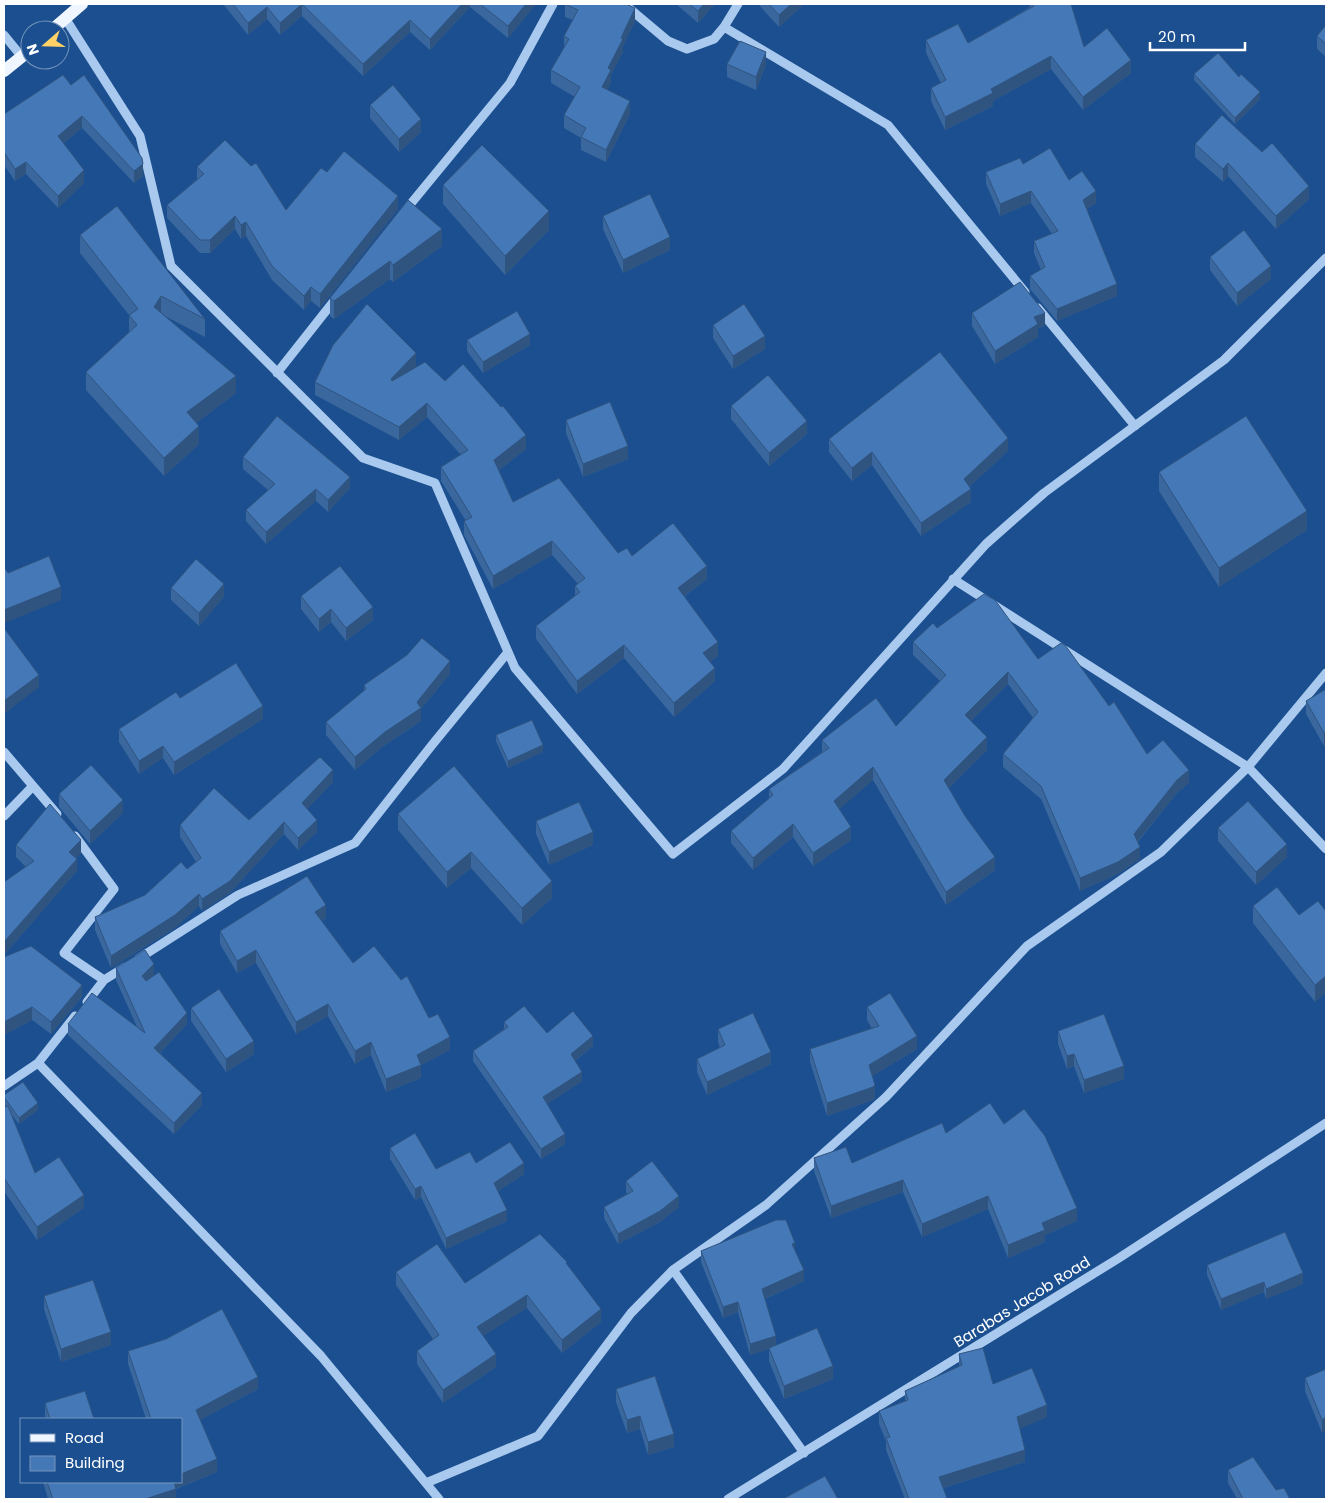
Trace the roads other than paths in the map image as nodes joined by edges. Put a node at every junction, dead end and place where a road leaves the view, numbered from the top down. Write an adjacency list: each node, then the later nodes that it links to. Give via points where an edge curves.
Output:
1 (82, 4): 5 (main road)
2 (553, 4): 11 (street, via 510,83)
3 (624, 4): 6 (street, via 668,41 687,49 714,39)
4 (738, 4): 6 (street)
5 (65, 18): 14 (street, via 140,136 171,266)
6 (724, 27): 15 (street, via 888,126)
7 (4, 36): 8 (street)
8 (20, 48)
9 (20, 58): 10 (main road)
10 (4, 71)
11 (397, 221)
12 (1326, 258): 15 (street, via 1224,360)
13 (343, 289): 14 (street)
14 (277, 373): 17 (street, via 363,458 435,483)
15 (1135, 426): 16 (street, via 1044,494 986,544)
16 (953, 579): 17 (street, via 783,770 672,854 515,668); 20 (street)
17 (508, 652): 24 (street, via 355,843 238,895)
18 (1326, 673): 20 (street)
19 (4, 752): 21 (street)
20 (1248, 767): 23 (street); 28 (street, via 1162,852 1027,946 886,1097 766,1205)
21 (33, 786): 22 (street); 24 (street, via 114,890 64,953)
22 (4, 816)
23 (1326, 849)
24 (104, 980): 25 (street)
25 (38, 1064): 26 (street); 30 (street, via 321,1356)
26 (4, 1086)
27 (1326, 1123): 29 (street, Barabas Jacob Road, via 1119,1258)
28 (672, 1270): 29 (street); 30 (street, via 631,1313 538,1436)
29 (804, 1453): 32 (street, Barabas Jacob Road)
30 (426, 1483): 31 (street)
31 (439, 1499)
32 (728, 1499)

